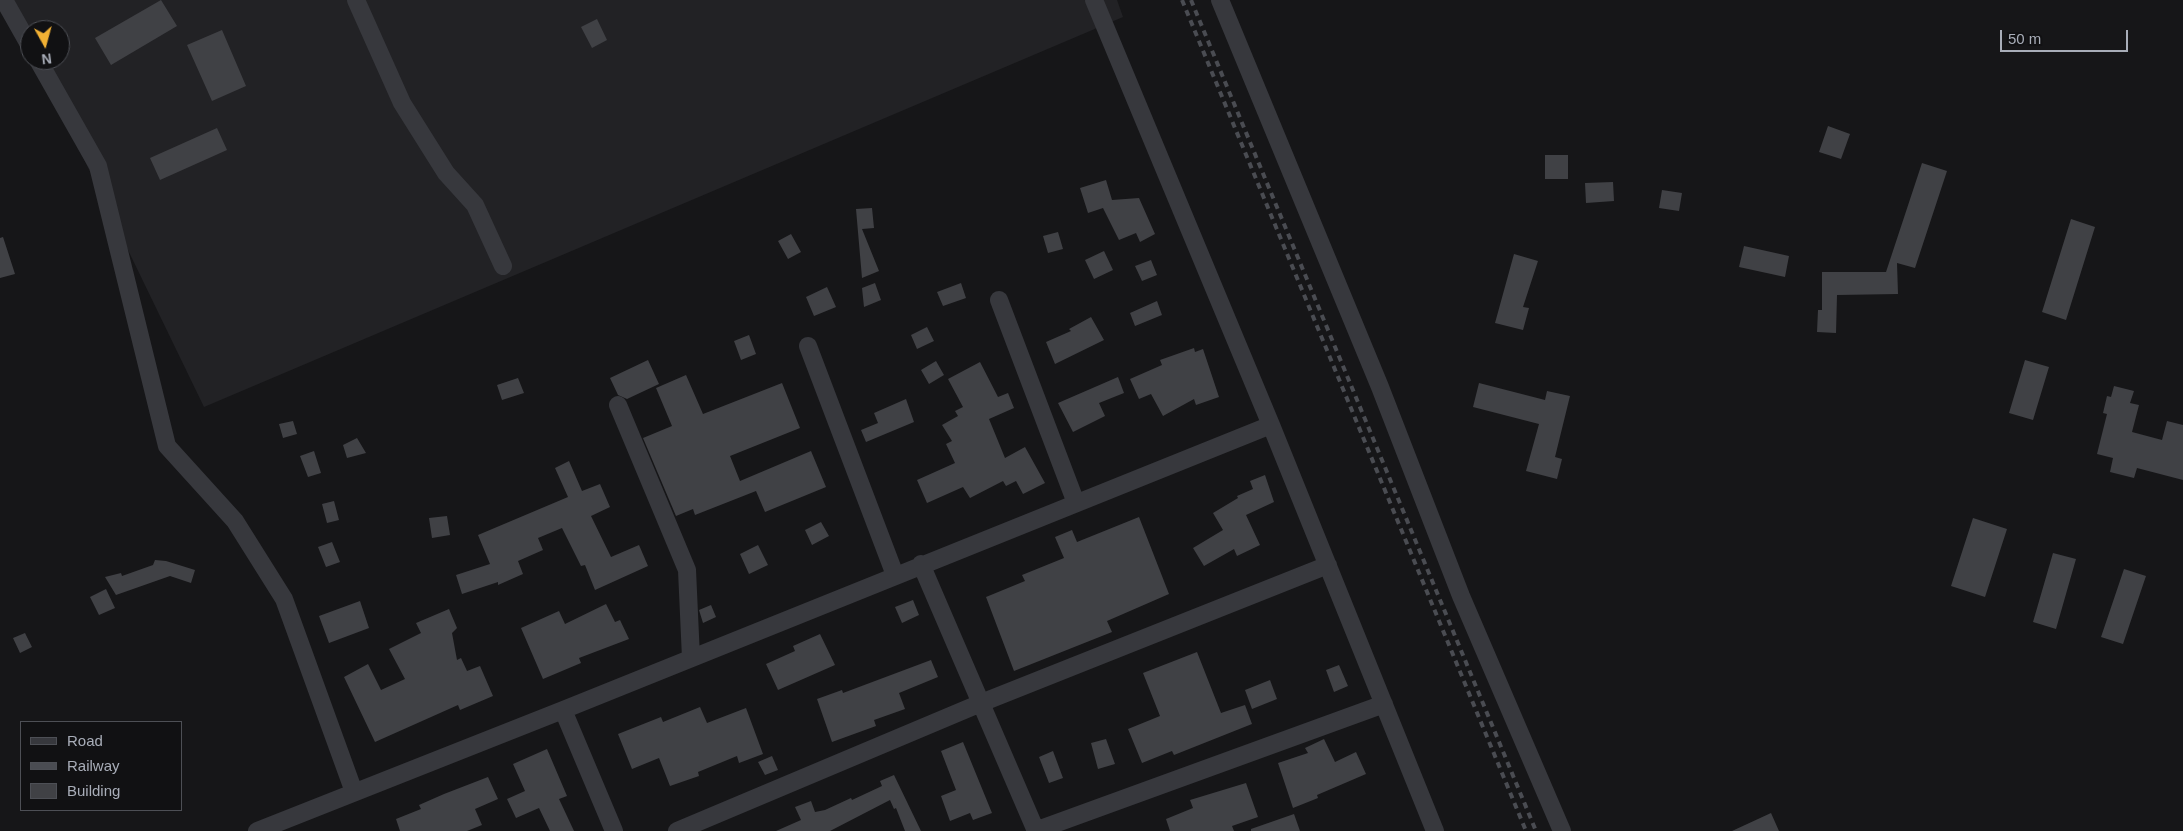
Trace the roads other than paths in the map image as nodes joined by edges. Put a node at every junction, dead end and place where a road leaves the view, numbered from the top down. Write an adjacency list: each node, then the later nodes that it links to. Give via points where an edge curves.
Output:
1 (4, 0): 5 (street)
2 (356, 0): 7 (street, via 402,102 446,173 475,205)
3 (1094, 0): 11 (street)
4 (1220, 0): 26 (street, via 1380,387 1461,596)
5 (20, 28)
6 (44, 70): 20 (street, via 98,166 167,446 235,521 284,599)
7 (503, 266)
8 (999, 300): 12 (street)
9 (808, 346): 15 (street)
10 (618, 405): 16 (street, via 686,570)
11 (1271, 425): 12 (street); 14 (street)
12 (1076, 502): 13 (street)
13 (921, 564): 15 (street); 17 (street)
14 (1328, 565): 17 (street); 18 (street)
15 (896, 575): 16 (street)
16 (691, 658): 19 (street)
17 (981, 703): 23 (street); 24 (street)
18 (1384, 704): 24 (street); 25 (street)
19 (563, 710): 20 (street); 22 (street)
20 (354, 792): 21 (street)
21 (257, 831)
22 (614, 831)
23 (677, 831)
24 (1036, 831)
25 (1435, 831)
26 (1562, 831)

